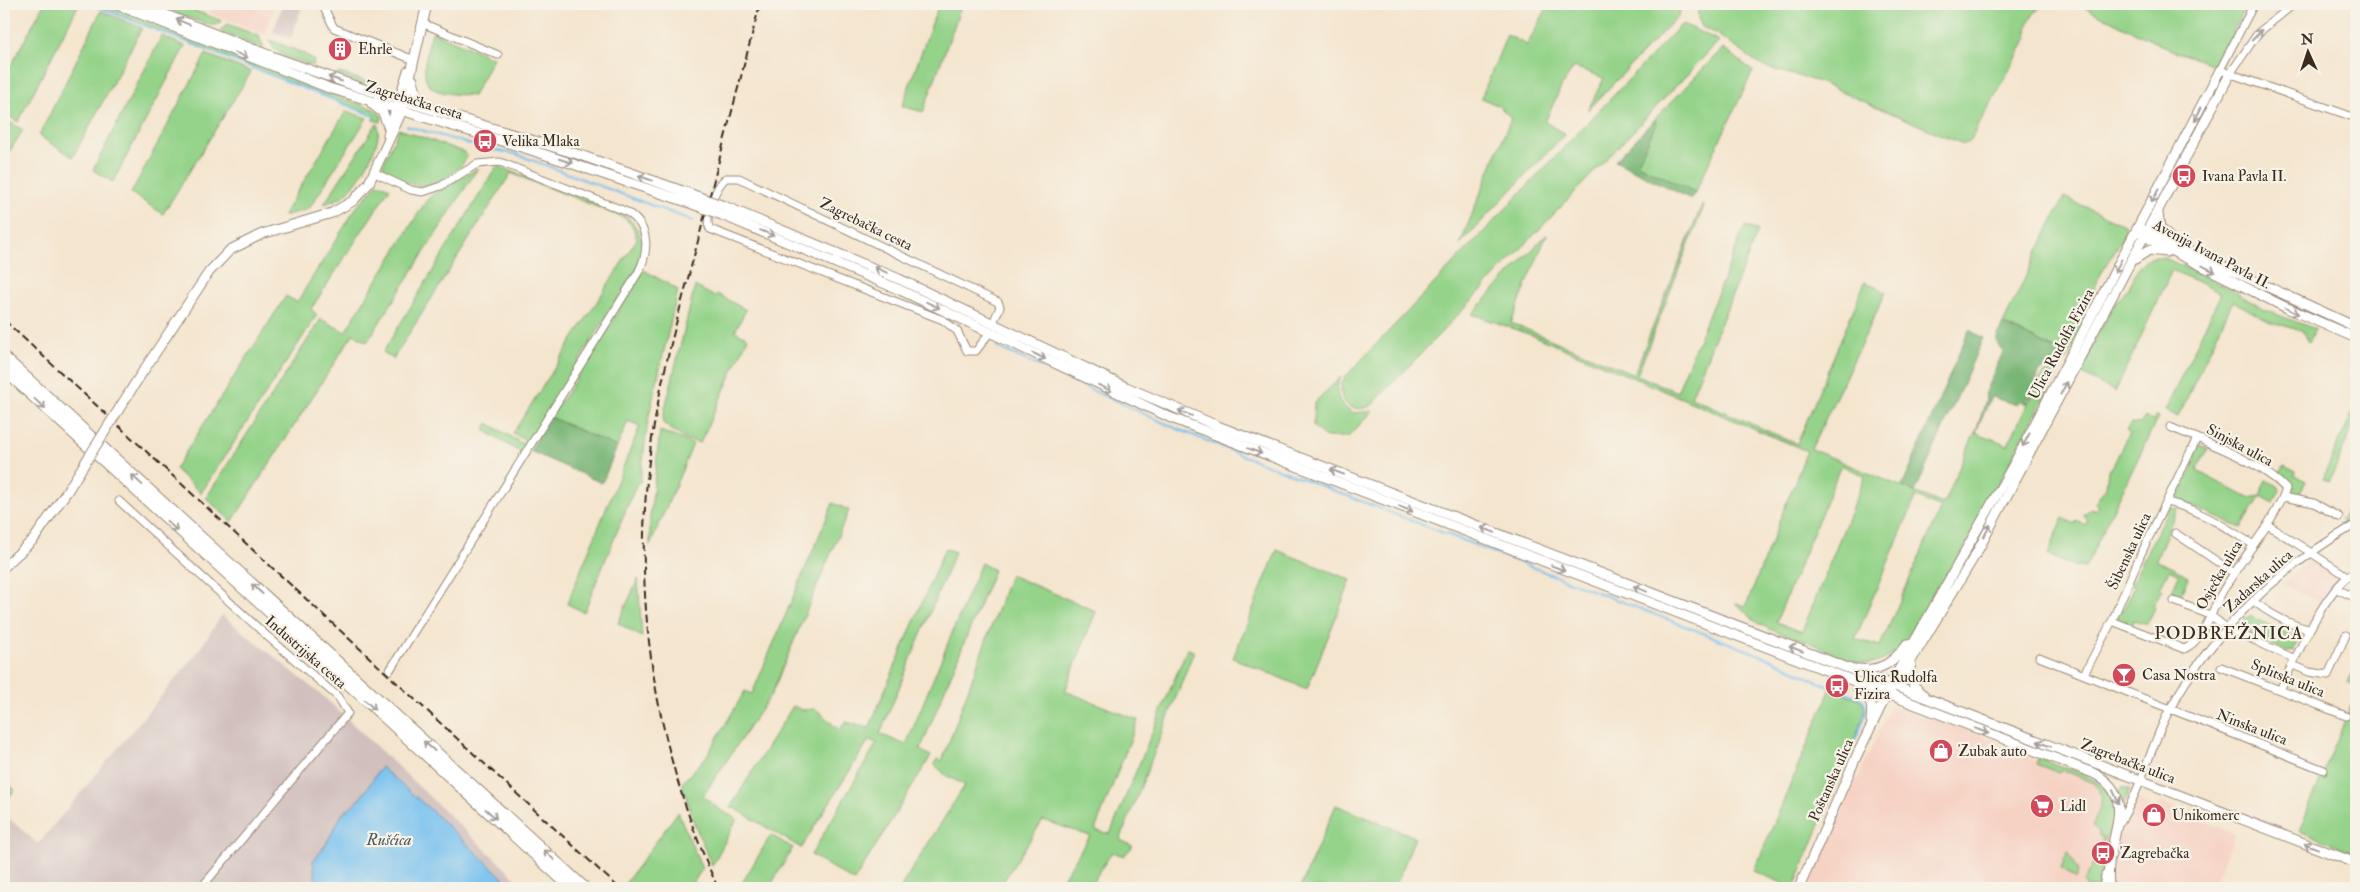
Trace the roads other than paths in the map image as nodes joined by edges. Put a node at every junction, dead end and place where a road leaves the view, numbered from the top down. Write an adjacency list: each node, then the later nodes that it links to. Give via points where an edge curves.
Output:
1 (115, 4): 13 (main road, Zagrebačka cesta, one-way to 13, via 264,64)
2 (138, 4): 14 (main road, Zagrebačka cesta, one-way to 2)
3 (322, 4): 9 (street, via 334,28)
4 (428, 4): 7 (main road)
5 (2254, 4): 10 (street, Ulica Rudolfa Fizira)
6 (2294, 4): 11 (street, Ulica Rudolfa Fizira, one-way to 6, via 2258,32)
7 (422, 22): 8 (street); 9 (main road)
8 (498, 55)
9 (414, 60): 12 (main road); 14 (main road)
10 (2220, 70): 11 (street); 23 (main road, Ulica Rudolfa Fizira, one-way to 23)
11 (2230, 74): 16 (street); 22 (main road, Ulica Rudolfa Fizira)
12 (412, 76): 14 (main road); 15 (main road, via 417,96)
13 (368, 101): 14 (main road, Zagrebačka cesta); 17 (main road, via 383,113)
14 (400, 106): 15 (main road, Zagrebačka cesta); 17 (main road); 18 (main road); 20 (main road, Zagrebačka cesta, one-way to 20)
15 (429, 109): 20 (main road, Zagrebačka cesta, one-way to 15, via 580,156)
16 (2356, 118)
17 (389, 130): 18 (main road)
18 (387, 143): 19 (main road)
19 (375, 173): 44 (main road, bridge, via 360,194 342,209 240,243 209,272 34,539); 62 (street, via 423,192 441,186 477,164 500,162 625,211 640,223 647,245 638,273)
20 (689, 198): 21 (main road, Zagrebačka cesta, bridge)
21 (723, 211): 27 (main road, Zagrebačka cesta, one-way to 21, via 868,264); 29 (main road, Zagrebačka cesta, one-way to 29)
22 (2158, 211): 24 (main road, Ulica Rudolfa Fizira); 25 (main road, via 2161,230)
23 (2138, 229): 24 (main road, Avenija Ivana Pavla II.); 54 (main road, Ulica Rudolfa Fizira, one-way to 54)
24 (2146, 234): 25 (main road, Avenija Ivana Pavla II.); 26 (main road, Ulica Rudolfa Fizira)
25 (2185, 253): 26 (main road, via 2151,250); 28 (main road, Avenija Ivana Pavla II.); 30 (main road, Avenija Ivana Pavla II., one-way to 30, via 2287,308)
26 (2130, 264): 59 (main road, Ulica Rudolfa Fizira, one-way to 26, via 1968,567)
27 (993, 323): 29 (street, Zagrebačka cesta, via 1000,307 998,302 739,178 726,178 720,186 707,219 712,231 943,320 957,331 967,351 976,351); 63 (main road, Zagrebačka cesta, one-way to 27, via 1220,427 1126,387)
28 (2356, 327)
29 (990, 332): 63 (main road, Zagrebačka cesta, one-way to 63, via 1145,406 1217,436)
30 (2356, 338)
31 (4, 357): 80 (highway, one-way to 31)
32 (4, 370): 79 (highway, one-way to 79)
33 (2170, 427): 34 (street, Sinjska ulica)
34 (2198, 438): 35 (street, Sinjska ulica, via 2253,465 2280,483 2286,489); 37 (street, Šibenska ulica)
35 (2283, 497): 38 (street, via 2314,504); 40 (street, Osječka ulica)
36 (119, 501): 78 (street, Industrijska cesta, via 266,636 338,697 348,713)
37 (2167, 502): 42 (street, via 2212,519); 53 (street, Šibenska ulica)
38 (2339, 517)
39 (2356, 524): 43 (street, Zadarska ulica)
40 (2268, 525): 42 (street, Osječka ulica); 43 (street)
41 (2175, 533): 46 (street)
42 (2252, 544): 46 (street, Osječka ulica)
43 (2309, 553): 47 (street); 51 (street, Zadarska ulica)
44 (4, 567)
45 (2356, 571): 47 (street)
46 (2234, 573): 52 (street, Osječka ulica)
47 (2347, 576): 48 (street)
48 (2338, 589): 49 (street); 56 (street)
49 (2356, 598)
50 (2174, 601): 52 (street)
51 (2253, 601): 55 (street, Zadarska ulica); 56 (street, via 2263,609)
52 (2210, 615): 53 (street, Osječka ulica, via 2195,640 2184,649); 55 (street)
53 (2112, 621): 64 (street, Šibenska ulica)
54 (1923, 628): 63 (main road, via 1896,658 1884,666); 65 (main road, Ulica Rudolfa Fizira)
55 (2227, 628): 60 (street); 69 (street, Zadarska ulica, via 2186,682)
56 (2309, 629): 60 (street)
57 (2346, 635): 60 (street, via 2328,674 2309,672)
58 (2039, 656): 64 (street, Ninska ulica)
59 (1912, 659): 65 (main road, Ulica Rudolfa Fizira); 68 (main road, via 1909,672 1912,682)
60 (2294, 662): 66 (street)
61 (2221, 667): 66 (street, Splitska ulica)
62 (390, 670)
63 (1840, 671): 65 (main road, Zagrebačka ulica); 67 (main road, Zagrebačka ulica); 71 (main road, via 1869,696 1872,710)
64 (2084, 674): 69 (street, Ninska ulica)
65 (1892, 686): 67 (main road, Poštanska ulica); 68 (main road, Zagrebačka ulica)
66 (2280, 690): 70 (street, Splitska ulica)
67 (1887, 694): 71 (main road, Poštanska ulica); 72 (main road, Zagrebačka ulica, one-way to 72)
68 (1933, 702): 74 (main road, Zagrebačka ulica, one-way to 68)
69 (2170, 710): 73 (street, Ninska ulica); 74 (street, Zadarska ulica)
70 (2346, 716)
71 (1869, 732): 81 (main road, Poštanska ulica)
72 (2066, 762): 74 (main road, via 2125,781); 75 (main road, Zagrebačka ulica, one-way to 75, via 2107,782 2119,805)
73 (2324, 770)
74 (2139, 780): 75 (street, Zadarska ulica); 77 (main road, Zagrebačka ulica, one-way to 74)
75 (2119, 824): 76 (main road)
76 (2109, 860): 82 (street); 83 (main road)
77 (2356, 863)
78 (201, 888)
79 (571, 888)
80 (585, 888)
81 (1799, 888)
82 (2103, 888)
83 (2109, 888)

